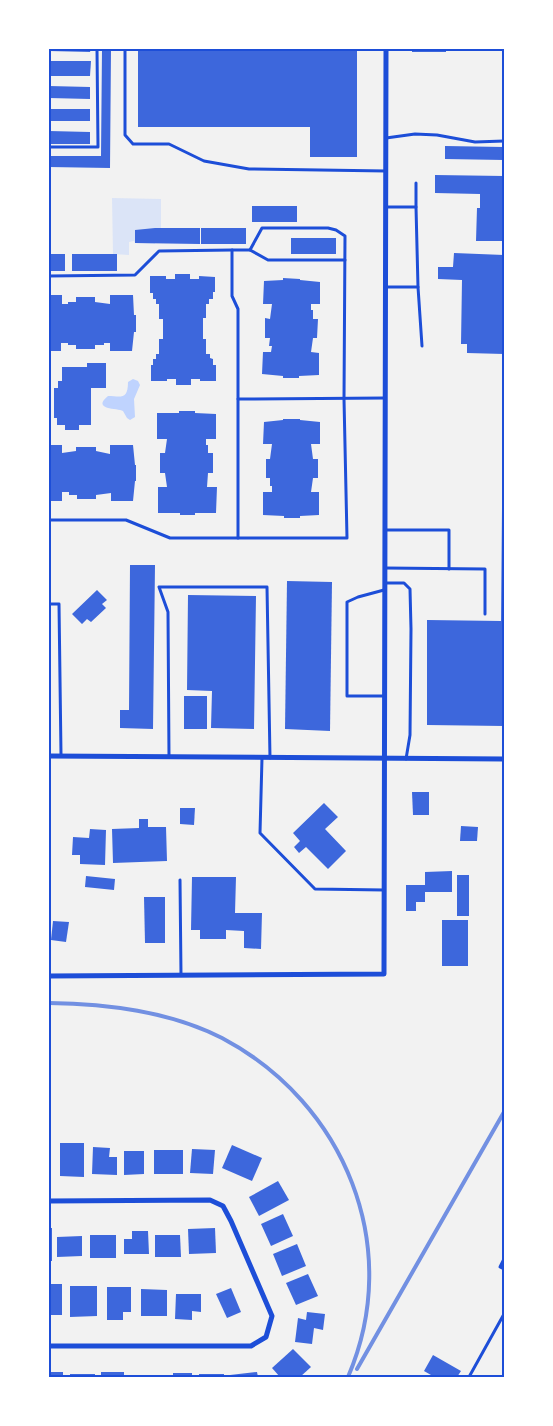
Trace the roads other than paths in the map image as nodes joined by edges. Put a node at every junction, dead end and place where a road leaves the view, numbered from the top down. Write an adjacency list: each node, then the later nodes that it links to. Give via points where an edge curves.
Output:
1 (97, 49): 6 (lane, via 98,147)
2 (125, 49): 7 (lane, via 125,135 134,144 170,144 204,162 249,169)
3 (386, 49): 4 (street)
4 (386, 138): 5 (lane, via 415,134 475,142); 7 (street)
5 (504, 141)
6 (49, 147)
7 (386, 171): 9 (street)
8 (416, 183): 10 (lane)
9 (386, 207): 10 (lane); 15 (street)
10 (416, 207): 16 (lane)
11 (232, 250): 12 (lane); 14 (lane, via 159,251 135,275); 19 (lane, via 232,296 238,309)
12 (250, 250): 13 (lane, via 268,260); 13 (lane, via 262,228 328,228 345,236)
13 (345, 260): 20 (lane)
14 (49, 276)
15 (385, 287): 16 (lane); 18 (street)
16 (418, 287): 17 (lane)
17 (422, 346)
18 (385, 398): 20 (lane); 22 (street)
19 (238, 399): 20 (lane); 23 (lane)
20 (344, 399): 23 (lane, via 347,538)
21 (49, 520): 23 (lane, via 126,520 170,538)
22 (384, 530): 24 (street); 25 (lane, via 449,530)
23 (238, 538)
24 (384, 568): 25 (lane); 26 (street)
25 (449, 569): 29 (lane, via 486,569)
26 (384, 583): 27 (street); 37 (lane, via 404,583 410,589 410,735)
27 (384, 590): 30 (street); 30 (lane, via 347,602 347,696)
28 (49, 604): 32 (lane, via 59,604)
29 (485, 614)
30 (384, 696): 36 (street)
31 (49, 756): 32 (street)
32 (61, 756): 33 (street)
33 (169, 757): 34 (street); 35 (lane, via 168,612 159,587 267,587)
34 (262, 758): 35 (street); 40 (lane, via 260,833 315,889)
35 (270, 758): 36 (street)
36 (384, 759): 37 (street); 40 (street)
37 (406, 759): 38 (street)
38 (504, 759)
39 (180, 880): 41 (lane)
40 (384, 890): 41 (street, via 384,974)
41 (182, 975): 42 (street)
42 (49, 976)
43 (49, 1200): 47 (street, via 210,1200 222,1206 272,1316 266,1336 251,1346)
44 (504, 1259): 45 (lane, via 500,1267)
45 (504, 1269)
46 (504, 1314): 48 (lane)
47 (49, 1346)
48 (469, 1377)

